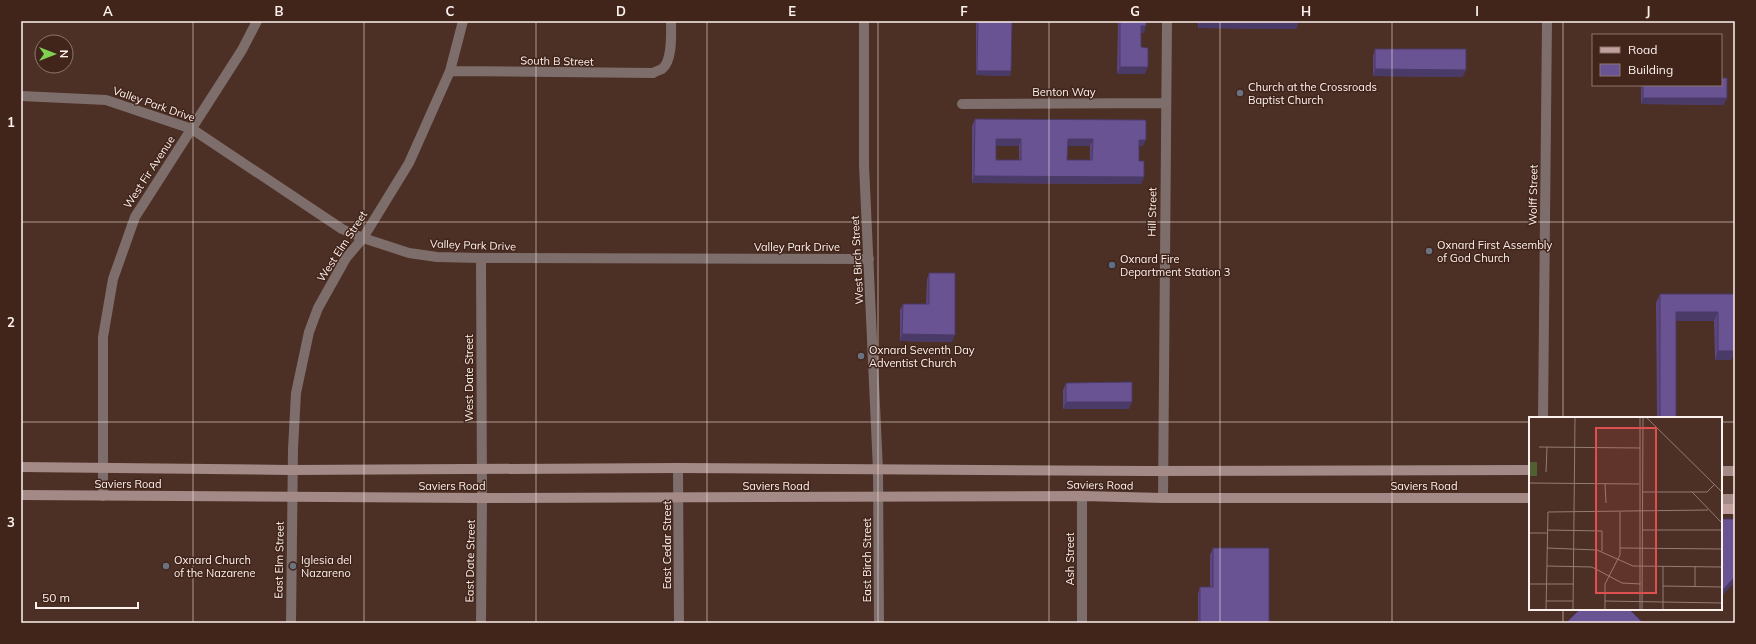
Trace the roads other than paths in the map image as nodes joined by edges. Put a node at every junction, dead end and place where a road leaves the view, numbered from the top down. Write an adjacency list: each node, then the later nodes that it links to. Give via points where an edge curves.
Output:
1 (256, 21): 11 (street, West Fir Avenue, via 242,50)
2 (463, 21): 7 (street, West Elm Street)
3 (671, 21): 7 (street, South B Street, via 669,56 666,64 663,69 646,74)
4 (864, 21): 14 (street, West Birch Street, via 864,165)
5 (1167, 21): 9 (street, Hill Street)
6 (1547, 21): 15 (street, Wolff Street)
7 (450, 71): 12 (street, West Elm Street, via 409,163)
8 (21, 96): 11 (street, Valley Park Drive, via 106,100)
9 (1166, 103): 10 (street, Benton Way); 23 (street, Hill Street)
10 (962, 104)
11 (192, 129): 12 (street, Valley Park Drive, via 342,229); 17 (street, West Fir Avenue, via 135,217 113,279 103,337)
12 (362, 238): 13 (street, Valley Park Drive, via 409,253 437,257); 19 (street, West Elm Street, via 346,258 318,308 309,332 296,393)
13 (481, 258): 14 (street, Valley Park Drive); 20 (street, West Date Street)
14 (869, 259): 21 (street, West Birch Street)
15 (1543, 417)
16 (21, 467): 17 (main road, Saviers Road)
17 (103, 468): 19 (main road, Saviers Road); 27 (street, West Fir Avenue)
18 (678, 468): 20 (main road, Saviers Road); 21 (main road, Saviers Road); 31 (street, East Cedar Street)
19 (291, 470): 20 (main road, Saviers Road); 29 (street, West Elm Street)
20 (482, 470): 30 (street, West Date Street)
21 (878, 470): 23 (main road, Saviers Road); 32 (street, West Birch Street)
22 (1529, 470): 23 (main road, Saviers Road)
23 (1163, 471): 33 (street, Hill Street)
24 (1722, 471): 25 (main road)
25 (1735, 471)
26 (21, 496): 27 (main road, Saviers Road)
27 (103, 496): 29 (main road, Saviers Road)
28 (1082, 496): 32 (main road, Saviers Road); 33 (main road, Saviers Road); 43 (street, Ash Street)
29 (292, 497): 30 (main road, Saviers Road); 39 (street, East Elm Street)
30 (482, 498): 31 (main road, Saviers Road); 40 (street, East Date Street)
31 (679, 498): 32 (main road, Saviers Road); 41 (street, East Cedar Street)
32 (879, 498): 42 (street, East Birch Street)
33 (1163, 498): 34 (main road, Saviers Road)
34 (1529, 498)
35 (1735, 498): 36 (main road)
36 (1722, 499)
37 (1722, 509): 38 (main road)
38 (1735, 509)
39 (290, 623)
40 (481, 623)
41 (679, 623)
42 (878, 623)
43 (1082, 623)

